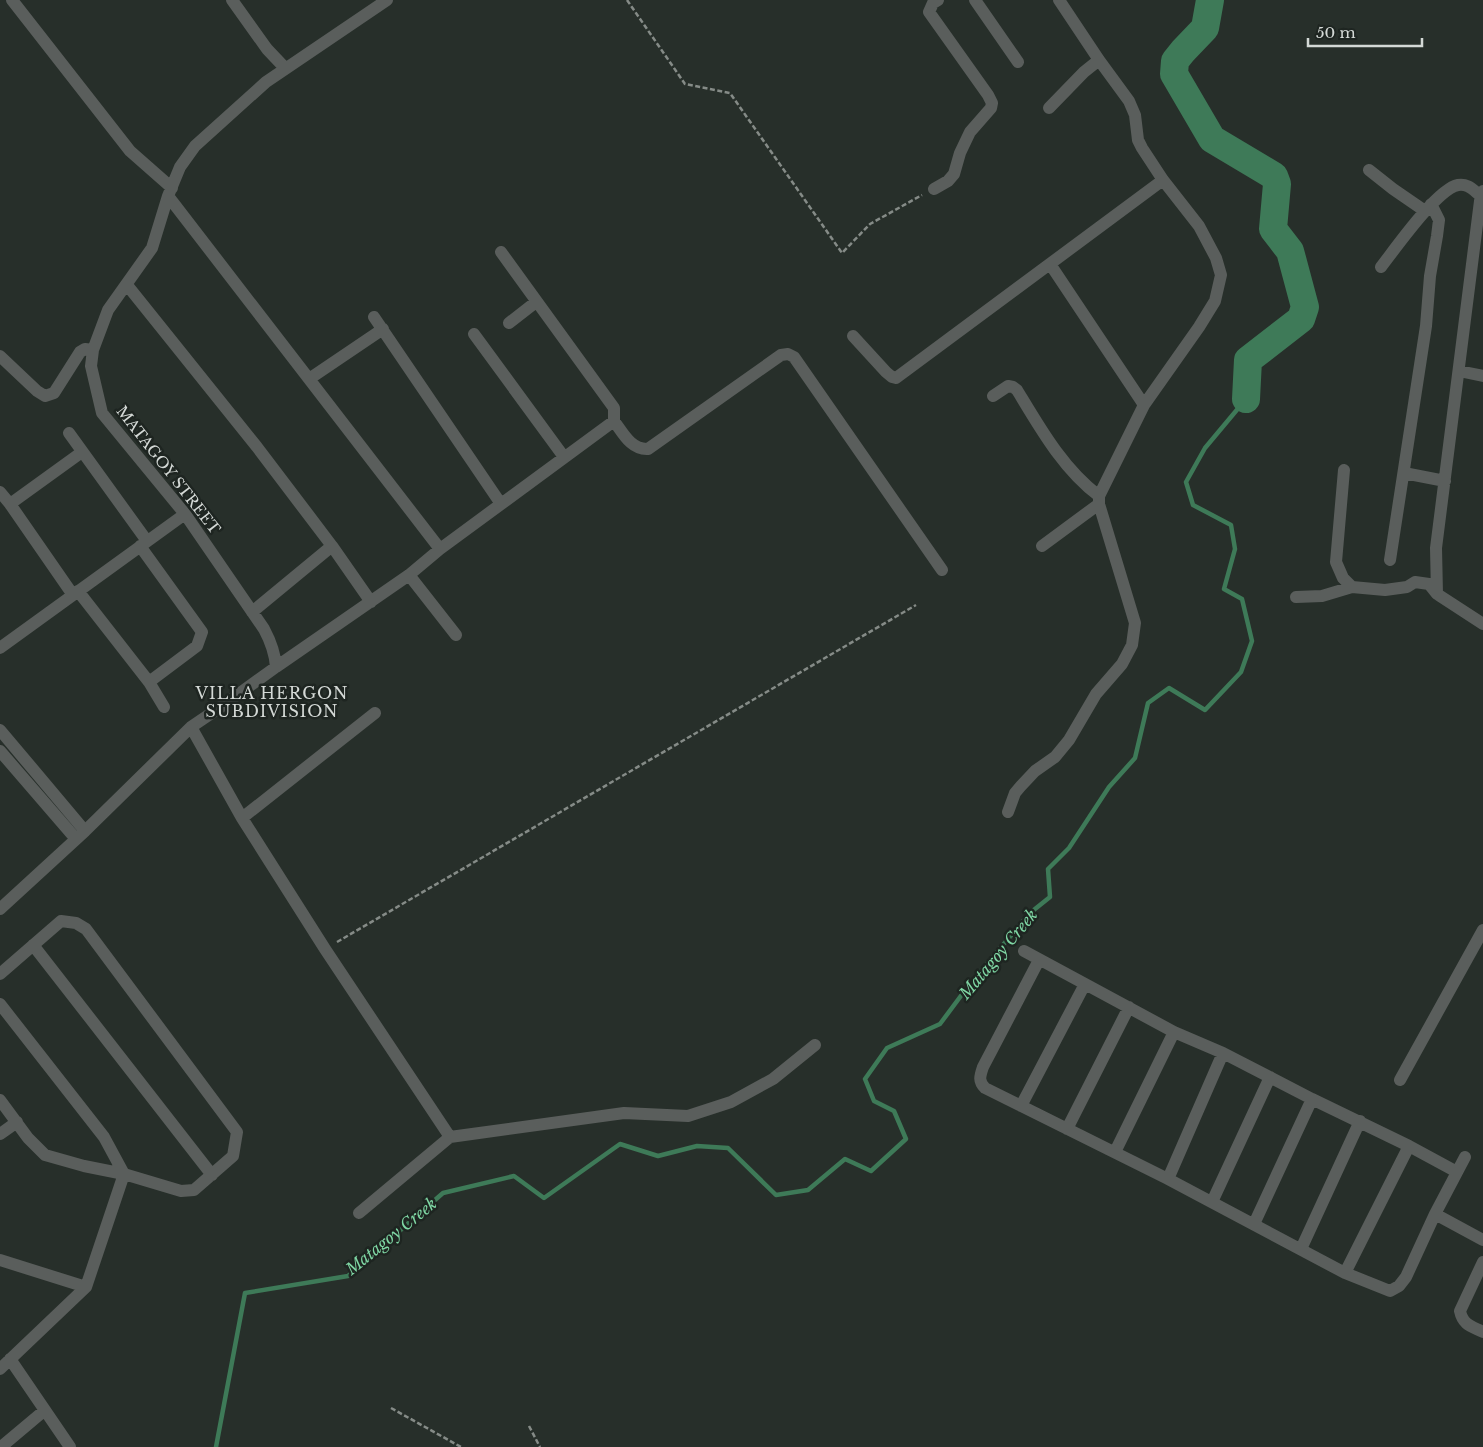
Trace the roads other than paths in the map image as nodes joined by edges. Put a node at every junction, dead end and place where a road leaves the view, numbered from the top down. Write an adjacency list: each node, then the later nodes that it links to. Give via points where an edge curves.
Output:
1 (12, 0): 14 (street, via 130,151)
2 (232, 0): 9 (street, via 267,49)
3 (387, 0): 9 (street, MATAGOY STREET)
4 (938, 0): 13 (street, via 929,12 992,103 970,132 954,174)
5 (975, 0): 8 (street)
6 (1059, 0): 7 (street)
7 (1099, 60): 10 (street); 12 (street, via 1133,108 1138,140)
8 (1018, 62)
9 (286, 68): 14 (street, MATAGOY STREET, via 195,146 180,167)
10 (1049, 108)
11 (1369, 170): 16 (street, via 1393,189)
12 (1163, 180): 18 (street); 33 (street, via 1199,226 1221,275 1215,301)
13 (934, 189)
14 (170, 192): 20 (street, MATAGOY STREET, via 152,248); 31 (street)
15 (1482, 194): 16 (street, via 1468,186 1457,185); 29 (street)
16 (1428, 208): 19 (street); 39 (street, via 1439,220 1438,236)
17 (501, 252): 21 (street)
18 (1050, 264): 26 (street, via 896,378 886,372); 33 (street)
19 (1381, 267)
20 (127, 285): 27 (street, MATAGOY STREET, via 108,310); 47 (street)
21 (536, 302): 23 (street); 34 (street, via 614,408)
22 (374, 317): 24 (street)
23 (509, 322)
24 (383, 329): 31 (street); 44 (street)
25 (474, 334): 37 (street)
26 (853, 336)
27 (93, 350): 28 (street, via 80,352 54,393 46,396); 45 (street, MATAGOY STREET, via 91,366 102,412)
28 (0, 356)
29 (1459, 371): 30 (street); 40 (street)
30 (1483, 376)
31 (309, 379): 49 (street)
32 (993, 396): 42 (street, via 1008,386 1017,390 1046,439)
33 (1144, 405): 42 (street)
34 (614, 421): 37 (street); 51 (street, via 634,447 648,449 781,355 788,354 794,357)
35 (69, 433): 36 (street)
36 (82, 452): 43 (street); 46 (street)
37 (564, 457): 44 (street)
38 (1344, 470): 53 (street, via 1336,562 1343,578)
39 (1404, 473): 40 (street); 50 (street)
40 (1445, 481): 55 (street, via 1436,548)
41 (0, 492): 43 (street)
42 (1099, 500): 48 (street); 69 (street, via 1135,623 1132,645 1122,664 1096,694 1069,740 1055,758 1035,771 1020,787)
43 (10, 504): 54 (street)
44 (501, 504): 49 (street)
45 (185, 514): 46 (street); 58 (street, MATAGOY STREET)
46 (144, 544): 54 (street); 63 (street, via 202,632 197,646)
47 (332, 546): 57 (street); 58 (street)
48 (1042, 546)
49 (440, 549): 52 (street)
50 (1390, 560)
51 (942, 570)
52 (409, 575): 57 (street); 60 (street)
53 (1352, 587): 55 (street, via 1385,590 1407,588 1414,582 1429,584); 56 (street, via 1322,596)
54 (76, 593): 61 (street); 63 (street)
55 (1437, 594): 59 (street)
56 (1296, 597)
57 (370, 602): 62 (street)
58 (252, 612): 62 (street, MATAGOY STREET, via 271,642)
59 (1483, 624)
60 (456, 636)
61 (0, 648)
62 (276, 667): 66 (street)
63 (150, 682): 64 (street)
64 (164, 707)
65 (375, 713): 70 (street)
66 (191, 727): 70 (street); 71 (street)
67 (0, 730): 71 (street)
68 (0, 751): 71 (street)
69 (1008, 812)
70 (242, 818): 93 (street)
71 (80, 835): 72 (street)
72 (0, 909)
73 (1483, 930): 85 (street)
74 (34, 945): 77 (street); 99 (street); 99 (street, via 61,921 76,923 86,929 237,1132 234,1156)
75 (1024, 951): 76 (street)
76 (1039, 960): 78 (street); 88 (street, via 980,1076 980,1083 985,1088)
77 (0, 974)
78 (1085, 984): 80 (street); 88 (street)
79 (0, 1004): 98 (street, via 104,1138)
80 (1129, 1007): 81 (street); 91 (street)
81 (1174, 1032): 83 (street); 95 (street)
82 (815, 1045): 93 (street, via 773,1079 731,1102 688,1116 624,1113)
83 (1223, 1053): 84 (street); 100 (street)
84 (1270, 1077): 86 (street); 101 (street)
85 (1400, 1080)
86 (1312, 1099): 89 (street); 104 (street)
87 (0, 1100): 90 (street)
88 (1021, 1106): 91 (street)
89 (1360, 1121): 94 (street); 106 (street)
90 (17, 1122): 92 (street); 98 (street, via 45,1155)
91 (1067, 1129): 95 (street)
92 (0, 1134)
93 (450, 1137): 102 (street)
94 (1409, 1146): 97 (street); 109 (street)
95 (1115, 1152): 100 (street)
96 (1465, 1157): 97 (street)
97 (1457, 1172): 103 (street)
98 (124, 1174): 99 (street, via 181,1191 194,1190); 110 (street)
99 (212, 1175)
100 (1168, 1179): 101 (street)
101 (1212, 1202): 104 (street)
102 (359, 1213)
103 (1434, 1214): 105 (street); 109 (street, via 1399,1286 1390,1291)
104 (1254, 1224): 106 (street)
105 (1483, 1240)
106 (1301, 1249): 109 (street)
107 (0, 1260): 110 (street)
108 (1483, 1262): 111 (street, via 1460,1311 1467,1324)
109 (1345, 1273)
110 (86, 1287): 112 (street)
111 (1483, 1332)
112 (10, 1359): 113 (street); 114 (street)
113 (0, 1368)
114 (45, 1410): 115 (street); 116 (street)
115 (1, 1447)
116 (70, 1447)

